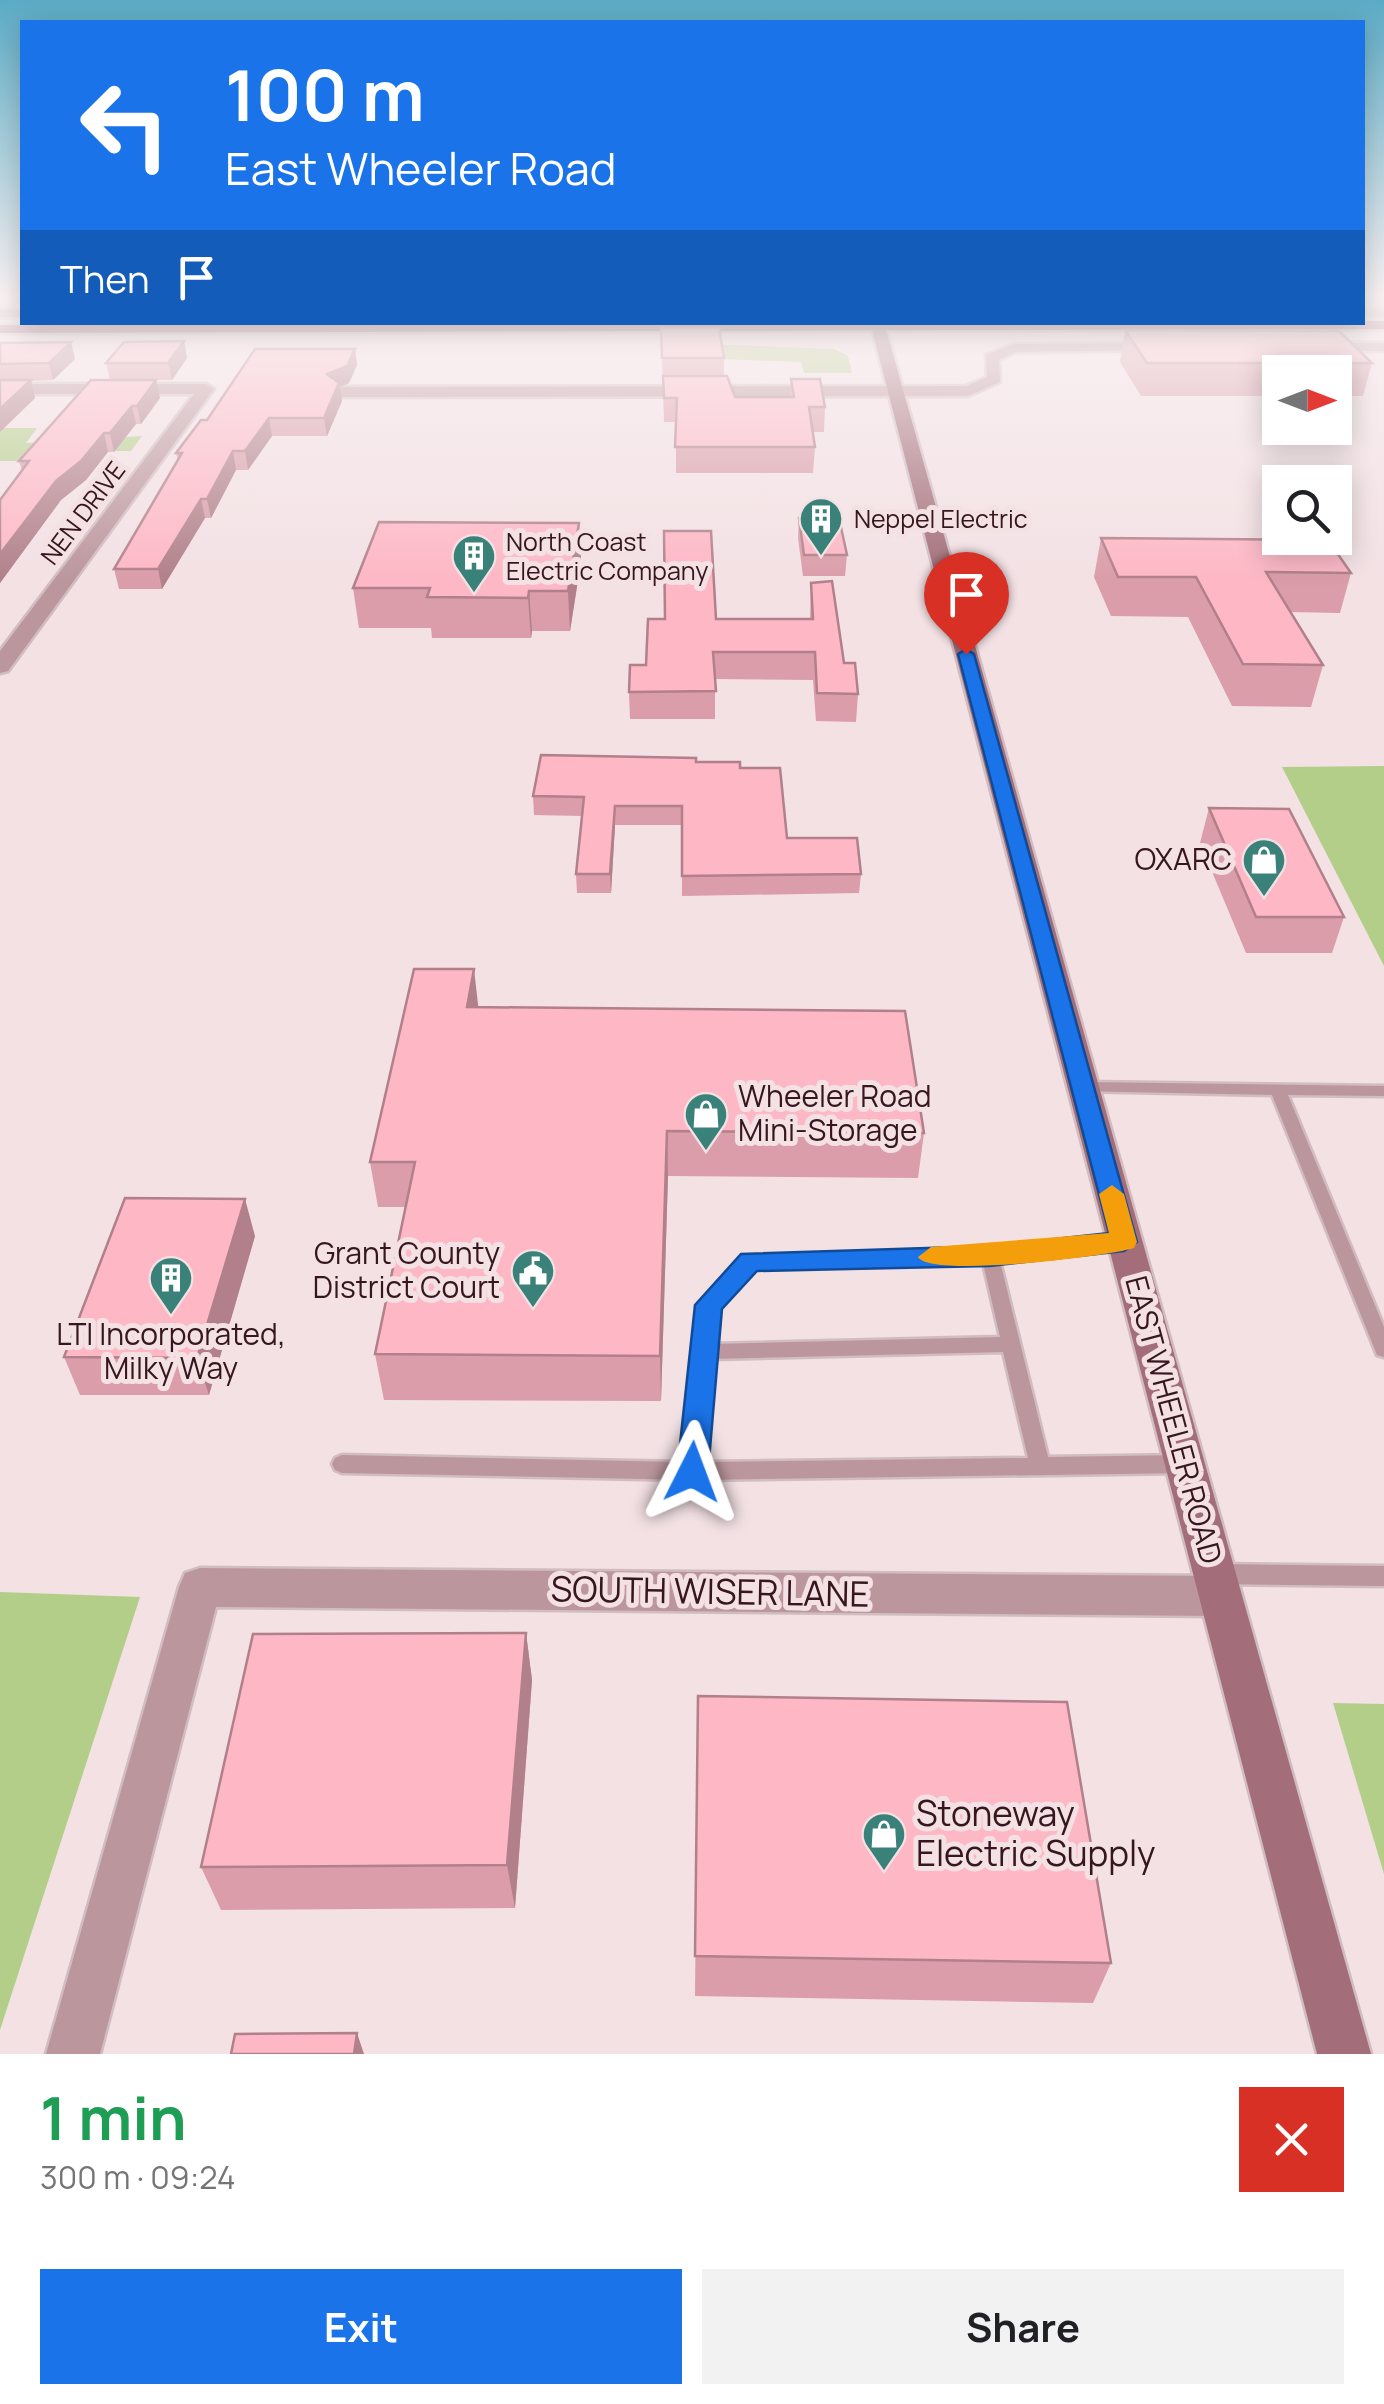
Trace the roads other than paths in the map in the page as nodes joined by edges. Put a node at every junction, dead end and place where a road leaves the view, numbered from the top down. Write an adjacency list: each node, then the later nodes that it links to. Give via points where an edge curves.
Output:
1 (0, 390): 2 (street, NEN DRIVE)
2 (30, 390)
3 (205, 390): 7 (street, NEN DRIVE)
4 (973, 390): 5 (street)
5 (895, 391): 6 (street); 8 (main road, EAST WHEELER ROAD)
6 (341, 392)
7 (0, 666)
8 (1083, 1087): 9 (lane); 11 (main road, EAST WHEELER ROAD)
9 (1278, 1090): 10 (lane); 14 (lane)
10 (1384, 1091)
11 (1124, 1242): 12 (lane); 17 (main road, EAST WHEELER ROAD)
12 (990, 1256): 13 (lane); 15 (lane, via 750,1261 708,1305)
13 (1011, 1344): 15 (lane); 18 (lane)
14 (1384, 1350)
15 (703, 1352): 19 (lane)
16 (342, 1464): 19 (lane)
17 (1184, 1464): 18 (lane); 21 (main road, EAST WHEELER ROAD)
18 (1040, 1466): 19 (lane)
19 (692, 1472)
20 (1384, 1576): 21 (lane)
21 (1217, 1585): 22 (street, SOUTH WISER LANE, via 200,1588); 23 (main road, EAST WHEELER ROAD)
22 (73, 2054)
23 (1344, 2054)

